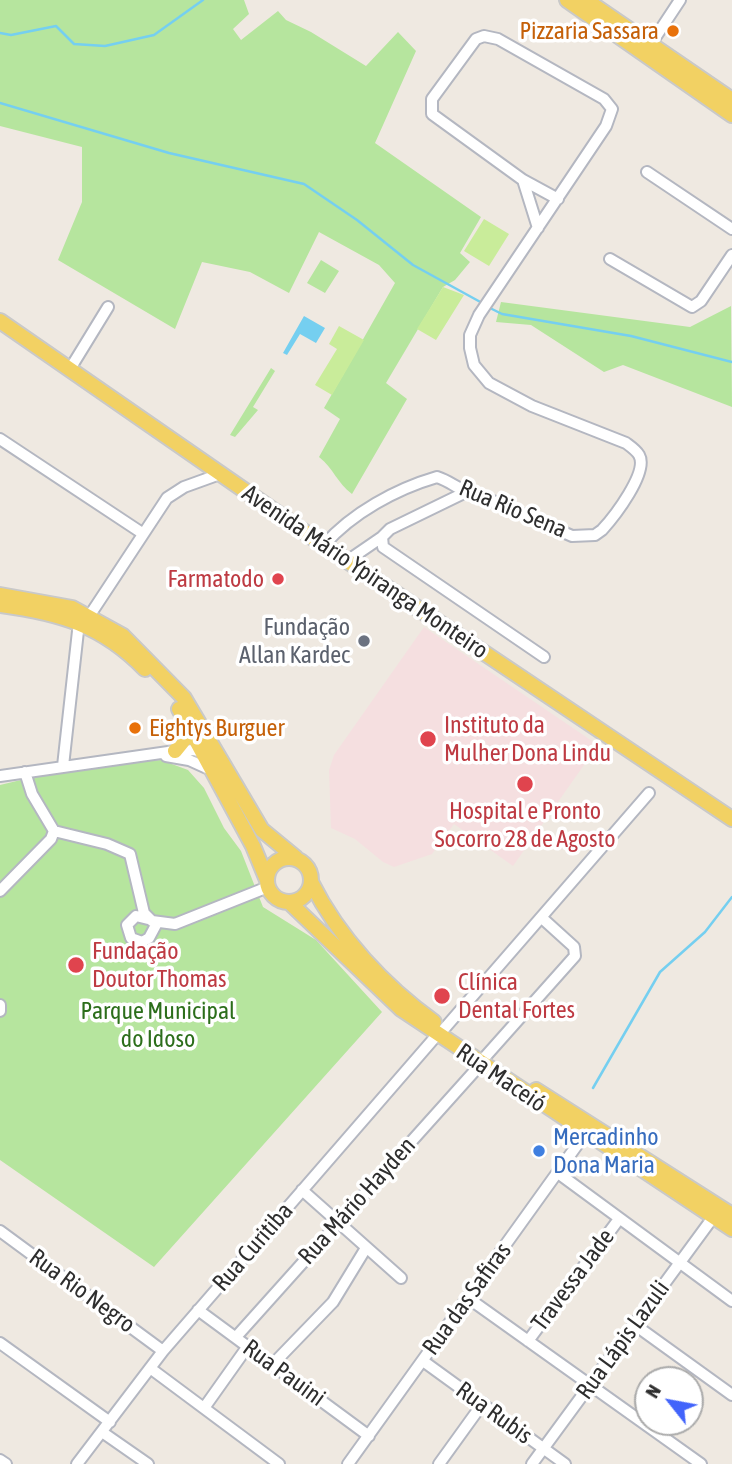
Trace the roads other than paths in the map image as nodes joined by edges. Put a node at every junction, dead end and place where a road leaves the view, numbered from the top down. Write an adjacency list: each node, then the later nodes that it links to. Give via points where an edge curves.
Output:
1 (567, 0): 6 (main road)
2 (586, 0): 4 (main road)
3 (680, 0): 4 (street)
4 (651, 44): 5 (main road)
5 (732, 100)
6 (732, 115)
7 (646, 172): 11 (street)
8 (523, 180): 9 (street); 9 (street, via 437,119 430,108 468,46 484,36 498,39 604,99 612,109 606,126); 10 (street)
9 (558, 199): 10 (street)
10 (538, 228): 19 (street, Rua Rio Sena, via 479,315 470,335 474,365 489,383 532,406 616,437 638,454 640,468 634,486 595,536 556,531 507,506)
11 (732, 229)
12 (732, 255): 13 (street, via 692,307)
13 (610, 259)
14 (108, 307): 16 (street)
15 (0, 321): 16 (main road, Avenida Mário Ypiranga Monteiro)
16 (71, 369): 18 (main road, Avenida Mário Ypiranga Monteiro)
17 (0, 439): 20 (street)
18 (220, 474): 20 (street, via 167,498); 22 (main road, Avenida Mário Ypiranga Monteiro)
19 (464, 493): 21 (street, via 401,522); 22 (street, Rua Rio Sena, via 446,480 428,480 380,501 337,530)
20 (142, 533): 26 (street)
21 (382, 537): 23 (street); 27 (street, via 389,553)
22 (324, 545): 23 (main road, Avenida Mário Ypiranga Monteiro)
23 (347, 561): 37 (main road, Avenida Mário Ypiranga Monteiro)
24 (0, 595): 26 (main road, via 60,604)
25 (0, 605): 26 (main road)
26 (84, 618): 28 (main road, via 137,661 175,702); 32 (main road, via 123,636 167,678 184,698); 33 (street)
27 (544, 657)
28 (192, 730): 29 (main road); 30 (main road)
29 (175, 751): 30 (street); 31 (street)
30 (203, 752): 32 (main road)
31 (160, 755): 32 (street); 33 (street)
32 (215, 764): 39 (main road, via 262,830); 41 (main road)
33 (63, 766): 34 (street)
34 (25, 772): 35 (street); 38 (street)
35 (0, 776)
36 (649, 793): 44 (street, Rua Curitiba)
37 (732, 819)
38 (54, 831): 41 (street, via 130,854 153,921 175,924); 42 (street)
39 (296, 858): 40 (main road, via 306,865); 41 (main road, via 276,862)
40 (311, 882): 43 (main road, via 304,896); 45 (main road, Rua Maceió)
41 (267, 883): 43 (main road, via 276,898)
42 (0, 891)
43 (289, 902): 45 (main road, Rua Maceió)
44 (542, 918): 48 (street, Rua Curitiba); 49 (street, Rua Mário Hayden, via 576,950 575,956)
45 (375, 979): 48 (main road, Rua Maceió)
46 (0, 1005): 47 (street)
47 (0, 1011)
48 (441, 1032): 49 (main road, Rua Maceió); 52 (street, Rua Curitiba)
49 (482, 1060): 50 (main road, Rua Maceió); 53 (main road, Rua Maceió); 56 (street, Rua Mário Hayden)
50 (585, 1134): 51 (street, Rua das Safiras); 54 (main road, Rua Maceió)
51 (558, 1172): 55 (street); 62 (street, Rua das Safiras)
52 (302, 1191): 56 (street); 64 (street, Rua Curitiba)
53 (732, 1215)
54 (714, 1216): 57 (main road, Rua Maceió); 60 (street, Rua Lápis Lazuli)
55 (619, 1219): 60 (street); 67 (street, Travessa Jade)
56 (338, 1222): 59 (street); 66 (street, Rua Mário Hayden)
57 (732, 1229)
58 (0, 1231): 70 (street, Rua Rio Negro)
59 (366, 1248): 61 (street); 72 (street, via 333,1302)
60 (680, 1263): 63 (street); 65 (street, Rua Lápis Lazuli)
61 (401, 1278)
62 (468, 1298): 67 (street); 71 (street, Rua das Safiras)
63 (732, 1301)
64 (198, 1310): 66 (street, Rua Pauini); 70 (street, Rua Curitiba)
65 (635, 1325): 74 (street, Rua Lápis Lazuli); 75 (street)
66 (236, 1338): 69 (street, Rua Pauini)
67 (528, 1341): 74 (street)
68 (0, 1343): 78 (street)
69 (248, 1346): 72 (street, Rua Pauini); 77 (street)
70 (163, 1351): 73 (street, Rua Curitiba)
71 (423, 1361): 76 (street, Rua Rubis); 80 (street, Rua das Safiras)
72 (273, 1363): 80 (street, Rua Pauini)
73 (150, 1368): 77 (street); 78 (street, Rua Curitiba)
74 (590, 1384): 81 (street, Rua Lápis Lazuli); 91 (street)
75 (732, 1395)
76 (483, 1404): 81 (street, Rua Rubis); 88 (street)
77 (204, 1408): 86 (street)
78 (110, 1422): 79 (street, Rua Curitiba)
79 (102, 1432): 84 (street, Rua Curitiba); 85 (street)
80 (369, 1436): 87 (street, Rua das Safiras)
81 (543, 1448): 89 (street, Rua Lápis Lazuli); 90 (street, Rua Rubis)
82 (0, 1460): 83 (street)
83 (6, 1464)
84 (77, 1464)
85 (148, 1464)
86 (279, 1464)
87 (348, 1464)
88 (439, 1464)
89 (532, 1464)
90 (565, 1464)
91 (701, 1464)

